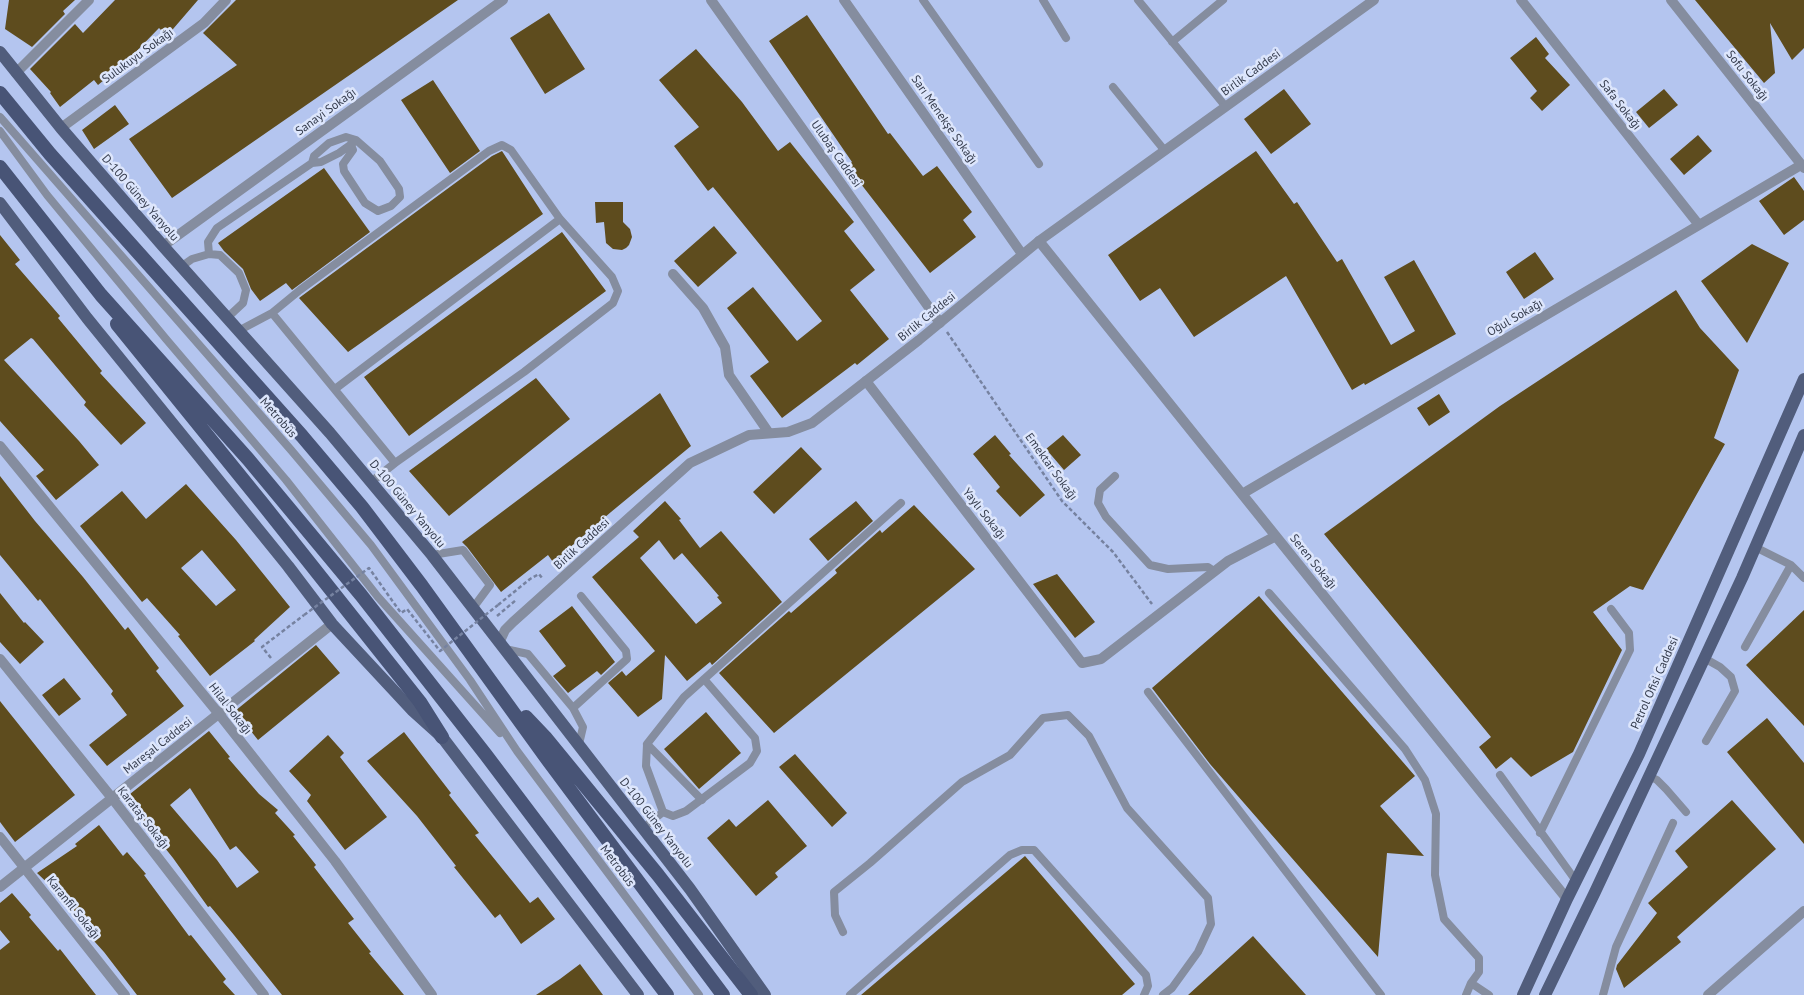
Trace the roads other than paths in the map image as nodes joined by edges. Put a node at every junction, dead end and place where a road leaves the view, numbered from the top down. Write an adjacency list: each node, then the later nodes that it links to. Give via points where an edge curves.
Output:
1 (89, 0): 16 (street)
2 (226, 0): 21 (street, Sulukuyu Sokağı, via 204,23)
3 (711, 0): 41 (street, Ulubaş Caddesi)
4 (844, 0): 35 (street, Sarı Menekşe Sokağı)
5 (923, 0): 26 (lane)
6 (1043, 0): 13 (lane)
7 (1138, 0): 14 (lane)
8 (1223, 0): 14 (lane)
9 (1374, 0): 19 (street, Birlik Caddesi)
10 (1521, 0): 31 (street, Safa Sokağı)
11 (1671, 0): 28 (street, Sofu Sokağı)
12 (500, 1): 33 (street, Sanayi Sokağı)
13 (1066, 38)
14 (1172, 42): 19 (lane)
15 (0, 52): 16 (main road, D-100 Güney Yanyolu)
16 (16, 73): 21 (main road, D-100 Güney Yanyolu)
17 (1113, 87): 24 (lane)
18 (0, 93): 69 (highway, via 50,154 362,507)
19 (1226, 107): 24 (street, Birlik Caddesi)
20 (0, 117): 78 (lane, Metrobüs, via 371,545 470,680)
21 (61, 128): 33 (main road, D-100 Güney Yanyolu)
22 (0, 131): 78 (lane, Metrobüs, via 47,195 286,480 378,597)
23 (353, 142): 23 (lane, via 380,161 399,189 400,197 392,206 378,211 365,203 344,171 343,164 353,150); 25 (lane, via 321,162); 25 (lane, via 346,137 329,143 314,156)
24 (1165, 151): 32 (street, Birlik Caddesi)
25 (312, 163): 34 (lane, via 217,228 208,242)
26 (1039, 164)
27 (0, 167): 38 (highway)
28 (1802, 167): 31 (street, Oğul Sokağı)
29 (0, 203): 64 (main road, via 87,318)
30 (560, 219): 39 (lane, via 510,150 502,145); 45 (lane); 49 (lane, via 612,277 618,291 613,303 524,372)
31 (1699, 225): 52 (street, Oğul Sokağı)
32 (1039, 241): 35 (street, Birlik Caddesi); 52 (street, Seren Sokağı)
33 (163, 246): 36 (main road, D-100 Güney Yanyolu)
34 (209, 254): 36 (lane); 40 (lane, via 220,255 240,273 246,290 243,303)
35 (1022, 254): 41 (street, Birlik Caddesi)
36 (182, 266): 40 (main road, D-100 Güney Yanyolu)
37 (673, 274): 46 (street, via 702,308 725,347 729,375)
38 (101, 295): 74 (highway, via 120,329 420,702); 100 (highway, via 248,460 361,595)
39 (272, 313): 42 (lane); 45 (lane)
40 (228, 317): 42 (main road, D-100 Güney Yanyolu)
41 (940, 323): 44 (street, Birlik Caddesi)
42 (240, 330): 51 (main road, D-100 Güney Yanyolu)
43 (1804, 379): 90 (main road, Petrol Ofisi Caddesi, via 1639,754)
44 (866, 381): 46 (street, Birlik Caddesi, via 812,422 788,432); 58 (street, Yaylı Sokağı, via 1082,663 1101,659)
45 (335, 389): 49 (lane)
46 (769, 433): 65 (street, Birlik Caddesi, via 749,435 690,463 512,622 505,630)
47 (1804, 435): 55 (main road)
48 (0, 446): 73 (street, Hilal Sokağı)
49 (394, 463): 51 (lane)
50 (1115, 476): 58 (lane, via 1100,490 1098,504 1150,565 1168,569 1208,567)
51 (371, 482): 56 (main road, D-100 Güney Yanyolu)
52 (1242, 494): 54 (street, Seren Sokağı)
53 (901, 503): 70 (lane)
54 (1276, 536): 58 (street); 92 (street, Seren Sokağı)
55 (1755, 547): 57 (lane); 67 (main road)
56 (432, 556): 62 (main road, D-100 Güney Yanyolu); 62 (lane, via 463,550 490,586)
57 (1791, 565): 59 (lane); 66 (lane)
58 (1214, 572)
59 (1804, 578)
60 (1269, 593): 95 (lane, via 1405,749 1425,780 1436,814 1436,874 1444,918 1479,958 1479,972)
61 (581, 596): 72 (lane, via 626,651 627,658)
62 (474, 608): 65 (main road, D-100 Güney Yanyolu)
63 (1611, 609): 87 (lane, via 1629,633 1630,650)
64 (332, 624): 73 (street, Mareşal Caddesi); 74 (main road, via 412,710)
65 (502, 645): 72 (lane, via 528,654); 76 (main road, D-100 Güney Yanyolu)
66 (1745, 647)
67 (1704, 658): 75 (lane, via 1731,677 1735,691); 80 (main road)
68 (0, 660): 81 (street, Karataş Sokağı)
69 (483, 671): 102 (highway); 103 (highway, via 551,744)
70 (704, 679): 77 (lane, via 684,697); 82 (lane, via 755,738 757,751 750,763)
71 (1148, 692): 108 (lane)
72 (573, 708): 76 (lane, via 583,727)
73 (219, 714): 81 (street, Mareşal Caddesi); 98 (street, Hilal Sokağı, via 335,861)
74 (442, 737): 99 (main road)
75 (1706, 740)
76 (579, 744): 86 (main road, D-100 Güney Yanyolu)
77 (647, 744): 82 (lane); 83 (lane, via 646,766)
78 (517, 751): 101 (lane, Metrobüs)
79 (1500, 775): 87 (lane)
80 (1649, 776): 84 (lane, via 1666,789); 112 (main road)
81 (112, 798): 89 (street, Mareşal Caddesi); 97 (street, Karataş Sokağı)
82 (702, 800): 83 (lane, via 673,816)
83 (663, 812): 86 (lane)
84 (1686, 812)
85 (1672, 823): 113 (lane, via 1616,947)
86 (642, 829): 104 (main road, D-100 Güney Yanyolu, via 690,889)
87 (1540, 833): 90 (lane)
88 (0, 838): 89 (street, Karanfil Sokağı)
89 (25, 868): 91 (street, Mareşal Caddesi); 96 (street, Karanfil Sokağı)
90 (1576, 880): 92 (main road, Petrol Ofisi Caddesi)
91 (0, 888)
92 (1567, 899): 111 (main road, Petrol Ofisi Caddesi)
93 (1804, 911): 114 (street)
94 (842, 932): 107 (lane, via 834,915 834,892 962,782 1010,755 1043,718 1068,715 1089,736 1127,808 1208,898 1211,924 1205,938 1172,988)
95 (1471, 983): 109 (lane); 110 (lane)
96 (125, 995)
97 (264, 995)
98 (432, 995)
99 (638, 995)
100 (667, 995)
101 (699, 995)
102 (723, 995)
103 (751, 995)
104 (764, 995)
105 (850, 995): 106 (lane, via 1010,855 1022,850 1034,850 1146,975 1148,986)
106 (1144, 995)
107 (1163, 995)
108 (1381, 995)
109 (1466, 995)
110 (1489, 995)
111 (1523, 995)
112 (1545, 995)
113 (1603, 995)
114 (1708, 995)

